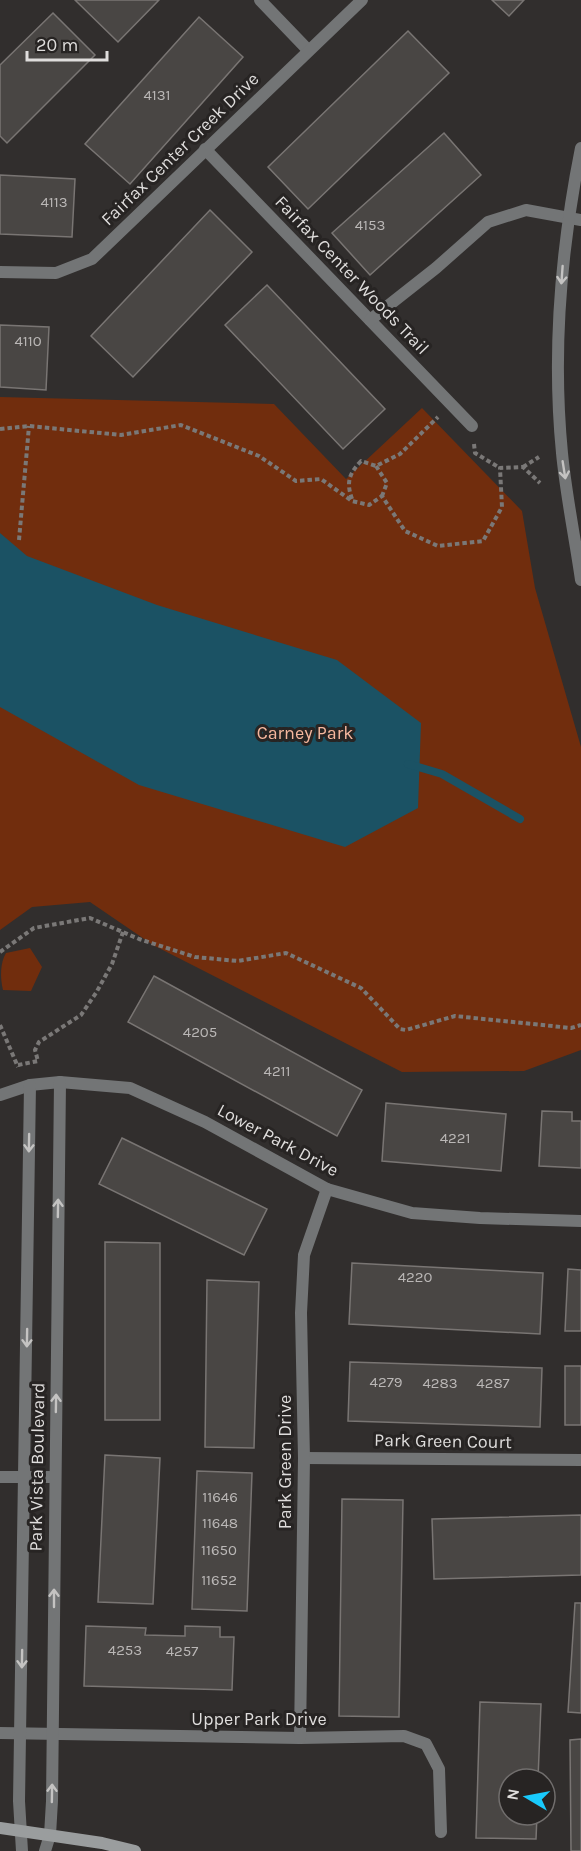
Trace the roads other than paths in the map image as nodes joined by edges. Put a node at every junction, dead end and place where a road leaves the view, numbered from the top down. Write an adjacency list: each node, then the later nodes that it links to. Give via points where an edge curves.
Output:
1 (260, 0): 3 (street)
2 (362, 0): 3 (street, Fairfax Center Creek Drive)
3 (308, 50): 5 (street, Fairfax Center Creek Drive)
4 (581, 148): 6 (street)
5 (205, 149): 8 (street, Fairfax Center Creek Drive, via 92,259 56,273); 9 (street, Fairfax Center Woods Trail)
6 (567, 217): 7 (street); 9 (street, via 526,210 488,222); 11 (street, one-way to 11, via 558,330 562,453)
7 (581, 220)
8 (0, 272)
9 (370, 320): 10 (street, Fairfax Center Woods Trail)
10 (472, 426)
11 (581, 580)
12 (60, 1082): 13 (street, Lower Park Drive); 15 (street, Lower Park Drive, via 130,1088 205,1122); 21 (street, Park Vista Boulevard, one-way to 12)
13 (30, 1085): 14 (street, Lower Park Drive); 20 (street, Park Vista Boulevard, one-way to 20)
14 (0, 1095)
15 (327, 1189): 16 (street, Lower Park Drive, via 412,1213); 17 (street, Park Green Drive, via 304,1255)
16 (581, 1221)
17 (304, 1458): 18 (street, Park Green Court); 25 (street, Park Green Drive)
18 (581, 1460)
19 (0, 1477): 20 (street)
20 (25, 1477): 21 (street); 23 (street, Park Vista Boulevard, one-way to 23)
21 (55, 1478): 24 (street, Park Vista Boulevard, one-way to 21)
22 (0, 1733): 23 (street, Upper Park Drive)
23 (21, 1733): 24 (street, Upper Park Drive); 27 (street, Park Vista Boulevard)
24 (53, 1734): 25 (street, Upper Park Drive); 29 (street, Park Vista Boulevard, one-way to 24)
25 (300, 1738): 28 (street, Upper Park Drive, via 404,1736 426,1744 439,1769)
26 (0, 1828): 27 (main road)
27 (20, 1831): 29 (main road); 30 (street, Park Vista Boulevard)
28 (441, 1832)
29 (50, 1835): 31 (street, Park Vista Boulevard); 32 (main road)
30 (22, 1851)
31 (45, 1851)
32 (135, 1851)

